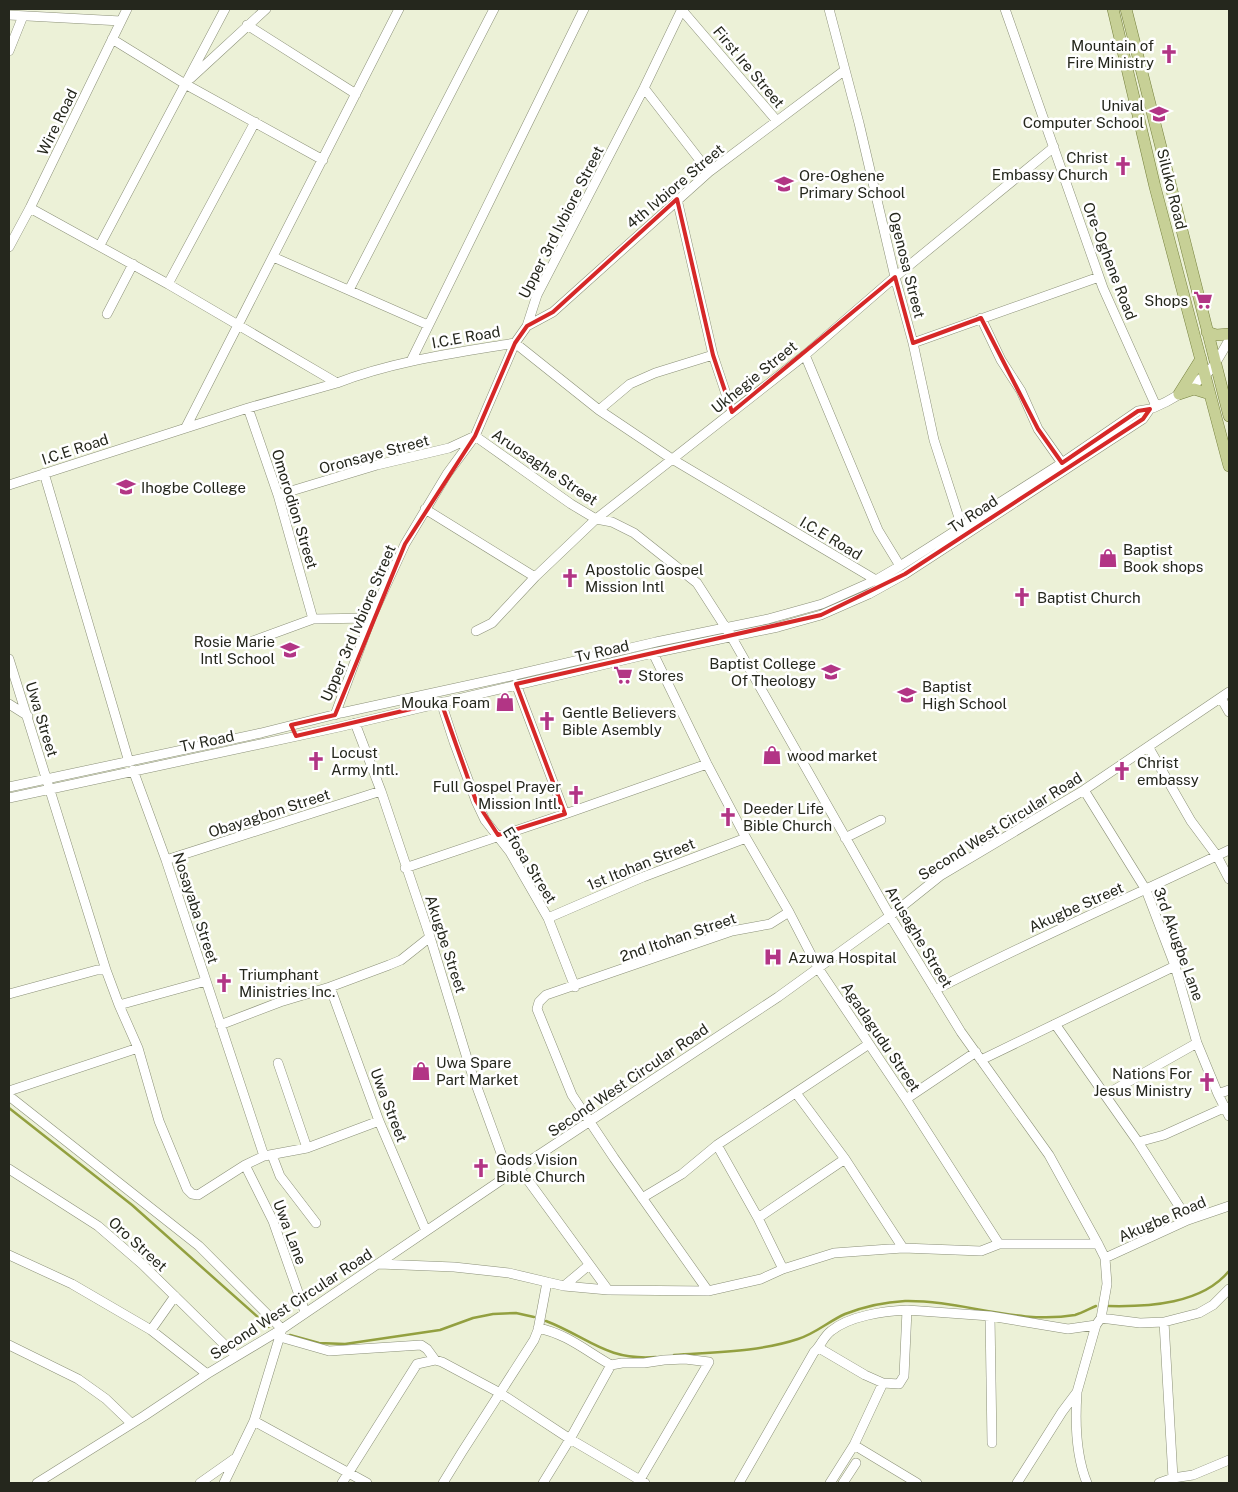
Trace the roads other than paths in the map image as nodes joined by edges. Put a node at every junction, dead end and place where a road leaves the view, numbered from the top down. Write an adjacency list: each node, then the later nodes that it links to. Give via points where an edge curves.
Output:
1 (128, 9): 14 (street, Wire Road)
2 (225, 9): 19 (street)
3 (266, 9): 15 (street)
4 (399, 9): 21 (street)
5 (494, 9): 40 (street)
6 (584, 9): 43 (street)
7 (682, 9): 20 (street, Upper 3rd Ivbiore Street); 22 (street, First Ire Street)
8 (829, 9): 18 (street, Ogenosa Street)
9 (1005, 9): 24 (street, Ore-Oghene Road)
10 (1114, 9): 28 (main road, Siluko Road)
11 (1126, 9): 27 (main road, Siluko Road)
12 (9, 15): 13 (street)
13 (24, 16): 14 (street); 17 (street)
14 (121, 21): 16 (street, Wire Road)
15 (247, 25): 19 (street); 21 (street)
16 (112, 39): 19 (street); 30 (street, Wire Road)
17 (9, 51)
18 (845, 70): 22 (street, 4th Ivbiore Street); 37 (street, Ogenosa Street)
19 (186, 84): 23 (street); 33 (street)
20 (644, 88): 26 (street); 45 (street, Upper 3rd Ivbiore Street, via 537,295)
21 (356, 94): 25 (street)
22 (777, 121): 26 (street, 4th Ivbiore Street)
23 (255, 122): 25 (street); 39 (street)
24 (1054, 147): 37 (street, Ukhegie Street); 38 (street, Ore-Oghene Road)
25 (323, 160): 35 (street)
26 (709, 172): 29 (street, 4th Ivbiore Street)
27 (1170, 184): 28 (main road); 46 (main road, Siluko Road)
28 (1155, 187): 53 (main road, Siluko Road)
29 (678, 199): 45 (street, 4th Ivbiore Street, via 552,312); 52 (street)
30 (30, 208): 32 (street, Wire Road); 33 (street)
31 (9, 226): 32 (street)
32 (18, 230): 34 (street, Wire Road)
33 (100, 245): 36 (street)
34 (9, 247)
35 (273, 257): 40 (street); 44 (street)
36 (133, 264): 39 (street); 41 (street)
37 (895, 277): 50 (street, Ogenosa Street); 51 (street, Ukhegie Street)
38 (1099, 277): 42 (street); 61 (street, Ore-Oghene Road)
39 (168, 284): 44 (street)
40 (350, 290): 43 (street)
41 (108, 314)
42 (981, 318): 50 (street); 68 (street, via 996,352 1021,391 1038,430)
43 (428, 325): 54 (street)
44 (238, 326): 57 (street); 65 (street)
45 (527, 326): 49 (street, Upper 3rd Ivbiore Street)
46 (1207, 332): 47 (main road); 55 (main road, Siluko Road)
47 (1229, 334)
48 (1229, 340): 55 (street, Tv Road)
49 (515, 343): 54 (street, I.C.E Road); 62 (street, I.C.E Road); 66 (street, Upper 3rd Ivbiore Street)
50 (913, 343): 75 (street, Ogenosa Street, via 934,440)
51 (805, 354): 63 (street, Ukhegie Street); 76 (street, via 878,530)
52 (713, 355): 62 (street, via 630,384); 63 (street)
53 (1201, 359): 56 (main road, Siluko Road); 58 (main road)
54 (411, 361): 57 (street, I.C.E Road)
55 (1215, 363): 56 (street, Tv Road); 64 (main road, Siluko Road)
56 (1205, 376): 58 (street, Tv Road); 59 (main road, Siluko Road)
57 (337, 383): 60 (street, I.C.E Road)
58 (1179, 394): 59 (main road, via 1194,390); 61 (street, Tv Road)
59 (1210, 394): 69 (main road, Siluko Road)
60 (248, 408): 65 (street, I.C.E Road); 72 (street, Omorodion Street)
61 (1153, 408): 68 (street, Tv Road, via 1138,411); 82 (street, Tv Road, via 1143,419 869,594 821,615 778,628)
62 (600, 410): 67 (street, I.C.E Road)
63 (732, 412): 67 (street, Ukhegie Street)
64 (1229, 416)
65 (186, 427): 70 (street, I.C.E Road)
66 (475, 436): 72 (street, Oronsaye Street, via 449,448 377,465); 73 (street, Upper 3rd Ivbiore Street); 74 (street, Aruosaghe Street)
67 (672, 459): 74 (street, Ukhegie Street); 78 (street, I.C.E Road)
68 (1062, 463): 75 (street, Tv Road)
69 (1229, 466)
70 (44, 474): 71 (street, I.C.E Road); 98 (street, Nosayaba Street)
71 (9, 485)
72 (278, 496): 80 (street, Omorodion Street)
73 (425, 509): 77 (street); 79 (street, Upper 3rd Ivbiore Street)
74 (596, 518): 77 (street, Ukhegie Street); 82 (street, Aruosaghe Street, via 634,533 697,583)
75 (962, 527): 76 (street, Tv Road)
76 (900, 566): 78 (street, Tv Road)
77 (535, 577): 81 (street, Ukhegie Street, via 492,623)
78 (876, 580): 82 (street, Tv Road, via 822,604)
79 (371, 618): 80 (street); 91 (street, Upper 3rd Ivbiore Street)
80 (313, 619): 83 (street)
81 (476, 631)
82 (729, 632): 84 (street, Tv Road); 91 (street, Tv Road, via 656,642); 109 (street, Arusaghe Street)
83 (253, 641)
84 (653, 653): 86 (street, Tv Road); 97 (street, Agadagudu Street)
85 (9, 659): 92 (street, Uwa Street)
86 (516, 684): 88 (street, Tv Road); 105 (street)
87 (1225, 695): 90 (street); 96 (street, Second West Circular Road)
88 (441, 702): 93 (street, Tv Road); 107 (street, Efosa Street, via 476,801 485,820)
89 (9, 704): 92 (street)
90 (1229, 712)
91 (334, 715): 94 (street, Tv Road)
92 (28, 716): 99 (street, Uwa Street)
93 (355, 723): 95 (street, Tv Road); 103 (street, Akugbe Street)
94 (291, 725): 95 (street); 98 (street, Tv Road)
95 (296, 736): 98 (street, Tv Road)
96 (1149, 748): 102 (street, Second West Circular Road); 111 (street, via 1191,820)
97 (707, 764): 105 (street); 108 (street, Agadagudu Street)
98 (131, 766): 99 (street, Tv Road); 101 (street, Tv Road); 112 (street, Nosayaba Street)
99 (46, 779): 100 (street, Tv Road); 101 (street, Uwa Street)
100 (9, 787)
101 (49, 788): 104 (street, Tv Road); 122 (street, Uwa Street)
102 (1084, 790): 115 (street, 3rd Akugbe Lane); 117 (street, Second West Circular Road, via 940,876)
103 (381, 791): 112 (street, Obayagbon Street); 113 (street, Akugbe Street)
104 (9, 798)
105 (566, 814): 107 (street)
106 (881, 820): 109 (street)
107 (498, 835): 113 (street); 118 (street, Efosa Street)
108 (746, 838): 116 (street, Agadagudu Street); 118 (street, 1st Itohan Street)
109 (844, 838): 117 (street, Arusaghe Street)
110 (1229, 850): 111 (street, Akugbe Street)
111 (1217, 856): 114 (street); 115 (street, Akugbe Street)
112 (166, 860): 123 (street, Nosayaba Street)
113 (406, 868): 119 (street, Akugbe Street)
114 (1229, 880)
115 (1146, 890): 120 (street, 3rd Akugbe Lane); 126 (street, Akugbe Street, via 1012,950)
116 (789, 912): 121 (street, Agadagudu Street); 124 (street, 2nd Itohan Street, via 770,924 732,932)
117 (890, 916): 121 (street, Second West Circular Road); 126 (street, Arusaghe Street)
118 (548, 918): 124 (street, Efosa Street)
119 (430, 937): 125 (street, via 401,960); 154 (street, Akugbe Street, via 470,1068)
120 (1175, 966): 129 (street); 131 (street, 3rd Akugbe Lane)
121 (818, 968): 132 (street, Agadagudu Street); 145 (street, Second West Circular Road)
122 (106, 970): 127 (street); 128 (street, Uwa Street)
123 (206, 981): 128 (street); 130 (street, Nosayaba Street)
124 (575, 986): 145 (street, 2nd Itohan Street, via 546,995 537,1009 572,1096)
125 (330, 988): 130 (street, via 280,1002); 144 (street, Uwa Street)
126 (935, 990): 134 (street, Arusaghe Street)
127 (9, 994)
128 (119, 1005): 133 (street, Uwa Street)
129 (1055, 1024): 134 (street); 140 (street)
130 (220, 1025): 149 (street, Nosayaba Street)
131 (1197, 1043): 139 (street, 3rd Akugbe Lane); 140 (street)
132 (869, 1044): 138 (street); 142 (street, Agadagudu Street)
133 (138, 1048): 137 (street); 151 (street, Uwa Street, via 159,1121 187,1189 198,1195)
134 (978, 1056): 142 (street); 162 (street, Arusaghe Street, via 1049,1155)
135 (278, 1063): 148 (street)
136 (1229, 1090): 139 (street)
137 (9, 1091)
138 (796, 1093): 147 (street); 150 (street)
139 (1218, 1094): 143 (street, 3rd Akugbe Lane)
140 (1105, 1095): 146 (street)
141 (9, 1096): 182 (street, via 199,1246)
142 (906, 1099): 161 (street, Agadagudu Street)
143 (1228, 1112): 146 (street)
144 (379, 1122): 148 (street); 160 (street, Uwa Street)
145 (590, 1123): 152 (street, Second West Circular Road); 155 (street)
146 (1138, 1142): 158 (street)
147 (717, 1145): 155 (street, via 682,1174); 157 (street)
148 (307, 1148): 149 (street)
149 (268, 1156): 151 (street); 159 (street, Nosayaba Street, via 287,1187)
150 (845, 1159): 157 (street); 163 (street)
151 (245, 1165): 176 (street, Uwa Lane, via 274,1221)
152 (519, 1168): 154 (street, Second West Circular Road); 167 (street)
153 (9, 1169): 174 (street, Oro Street, via 98,1226)
154 (509, 1174): 160 (street, Second West Circular Road)
155 (642, 1198): 173 (street)
156 (1229, 1206): 158 (street, Akugbe Road)
157 (758, 1218): 168 (street)
158 (1188, 1220): 165 (street, Akugbe Road)
159 (316, 1223)
160 (426, 1231): 166 (street, Second West Circular Road)
161 (1000, 1244): 162 (street); 163 (street, via 981,1251)
162 (1098, 1244): 165 (street, Arusaghe Street)
163 (903, 1248): 168 (street, via 834,1253)
164 (9, 1255): 181 (street, via 72,1284)
165 (1105, 1258): 178 (street, via 1107,1284)
166 (379, 1264): 169 (street, via 454,1267 509,1273); 176 (street, Second West Circular Road)
167 (589, 1265): 170 (street); 172 (street)
168 (782, 1269): 173 (street, via 761,1278)
169 (547, 1282): 170 (street); 180 (street)
170 (564, 1286): 172 (street)
171 (1229, 1289): 179 (street, via 1213,1306)
172 (608, 1290): 173 (street)
173 (708, 1291)
174 (175, 1296): 181 (street); 185 (street, Oro Street)
175 (907, 1310): 177 (street); 184 (street, via 855,1318 843,1323 824,1337); 189 (street, via 904,1376 899,1384)
176 (305, 1312): 182 (street, Second West Circular Road)
177 (990, 1316): 178 (street, via 1068,1329); 195 (street)
178 (1098, 1322): 179 (street); 190 (street)
179 (1164, 1322): 201 (street)
180 (538, 1328): 187 (street, via 575,1341); 191 (street, via 534,1340)
181 (151, 1330): 188 (street)
182 (281, 1333): 185 (street, Second West Circular Road); 186 (street, via 329,1351 421,1345); 192 (street)
183 (9, 1344): 193 (street, via 78,1379)
184 (819, 1348): 189 (street); 211 (street)
185 (236, 1356): 188 (street, Second West Circular Road)
186 (435, 1360): 191 (street); 200 (street, via 416,1364)
187 (611, 1365): 194 (street); 203 (street, via 671,1360 709,1362)
188 (207, 1374): 193 (street, Second West Circular Road)
189 (883, 1383): 196 (street)
190 (1077, 1392): 215 (street); 216 (street, via 1081,1462)
191 (500, 1394): 194 (street); 209 (street)
192 (254, 1421): 197 (street); 200 (street)
193 (131, 1423): 204 (street, Second West Circular Road)
194 (570, 1439): 203 (street); 210 (street)
195 (992, 1443)
196 (854, 1445): 212 (street); 214 (street)
197 (236, 1458): 205 (street); 206 (street)
198 (1229, 1460): 202 (street)
199 (856, 1462): 213 (street)
200 (348, 1473): 207 (street); 208 (street)
201 (1172, 1478): 202 (street); 217 (street)
202 (1193, 1479)
203 (641, 1482)
204 (37, 1483)
205 (200, 1483)
206 (224, 1483)
207 (342, 1483)
208 (366, 1483)
209 (443, 1483)
210 (544, 1483)
211 (739, 1483)
212 (830, 1483)
213 (843, 1483)
214 (916, 1483)
215 (1017, 1483)
216 (1087, 1483)
217 (1159, 1483)

